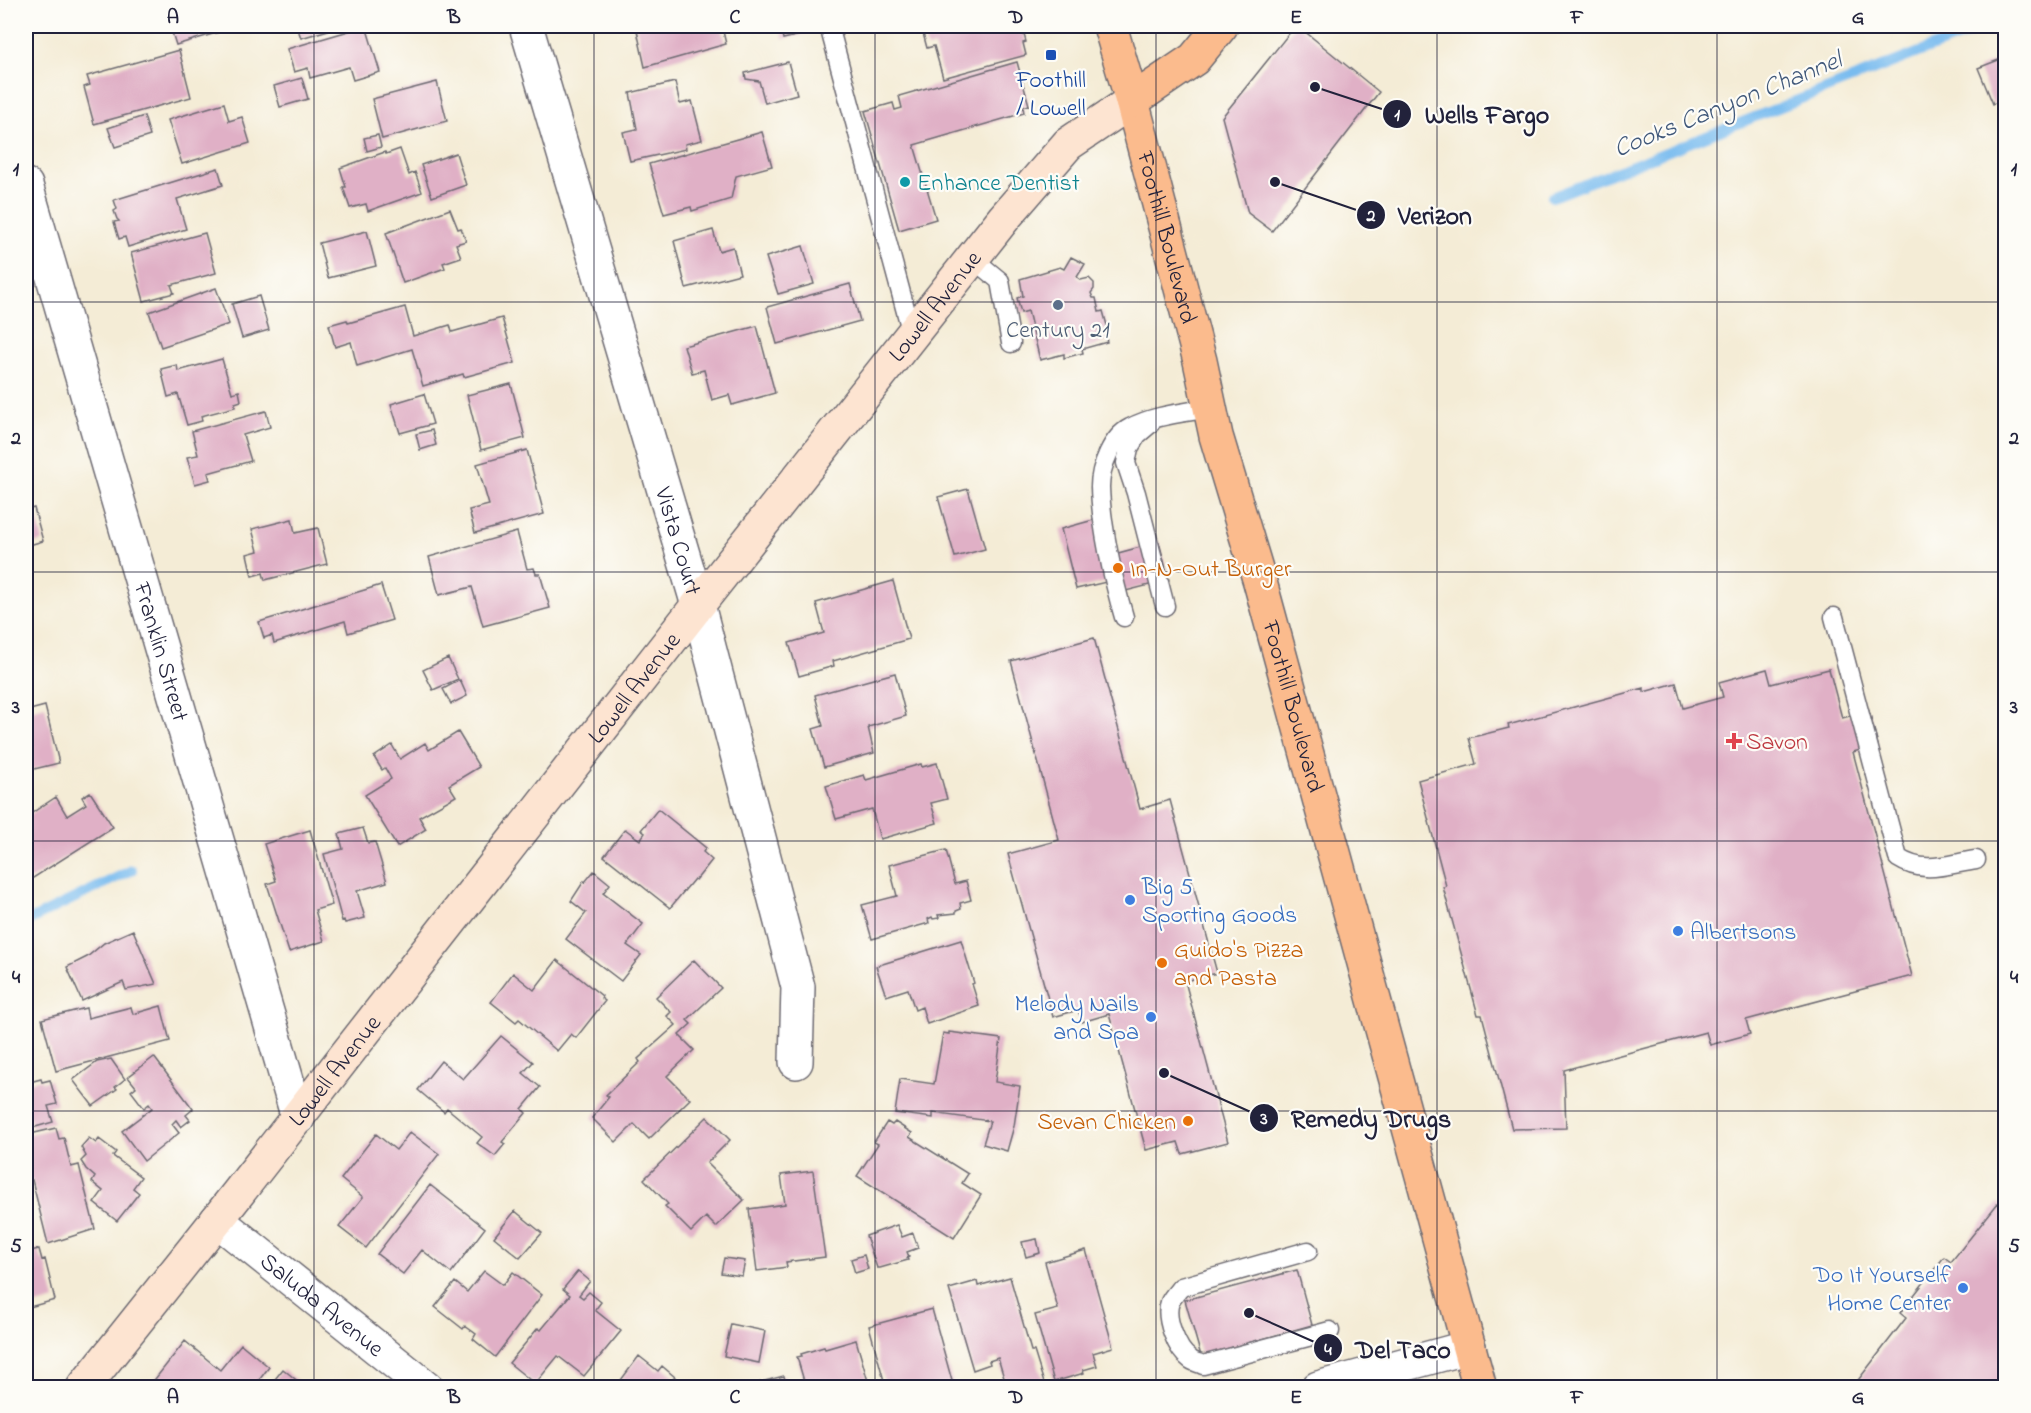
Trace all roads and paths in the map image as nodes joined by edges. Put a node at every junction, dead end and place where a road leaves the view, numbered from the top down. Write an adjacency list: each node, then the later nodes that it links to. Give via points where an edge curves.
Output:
1 (526, 26): 12 (street, Vista Court)
2 (829, 26): 8 (lane)
3 (1110, 26): 5 (main road, Foothill Boulevard)
4 (1221, 26): 5 (main road, Lowell Avenue, via 1194,59)
5 (1132, 100): 7 (street, Lowell Avenue, via 1068,144); 10 (main road, Foothill Boulevard)
6 (26, 185): 18 (street, Franklin Street)
7 (972, 258): 8 (street, Lowell Avenue); 9 (lane, via 1000,282)
8 (912, 334): 12 (street, Lowell Avenue)
9 (1011, 343)
10 (1210, 408): 11 (lane); 22 (main road, Foothill Boulevard)
11 (1155, 418): 13 (lane, via 1129,447 1126,463); 14 (lane, via 1119,436 1104,460 1100,485 1108,546)
12 (698, 605): 17 (street, Vista Court, via 798,987); 18 (street, Lowell Avenue)
13 (1165, 606)
14 (1124, 617)
15 (1834, 617): 16 (lane, via 1898,858 1922,868)
16 (1976, 860)
17 (796, 1062)
18 (298, 1118): 19 (street, Lowell Avenue)
19 (217, 1221): 24 (street, Lowell Avenue); 25 (street, Saluda Avenue)
20 (1308, 1251): 21 (lane, via 1181,1287 1170,1301 1168,1313 1173,1333 1181,1351 1203,1365)
21 (1330, 1332)
22 (1469, 1347): 23 (street); 27 (main road, Foothill Boulevard)
23 (1367, 1381): 26 (street)
24 (83, 1388)
25 (427, 1388)
26 (1318, 1388)
27 (1480, 1388)

